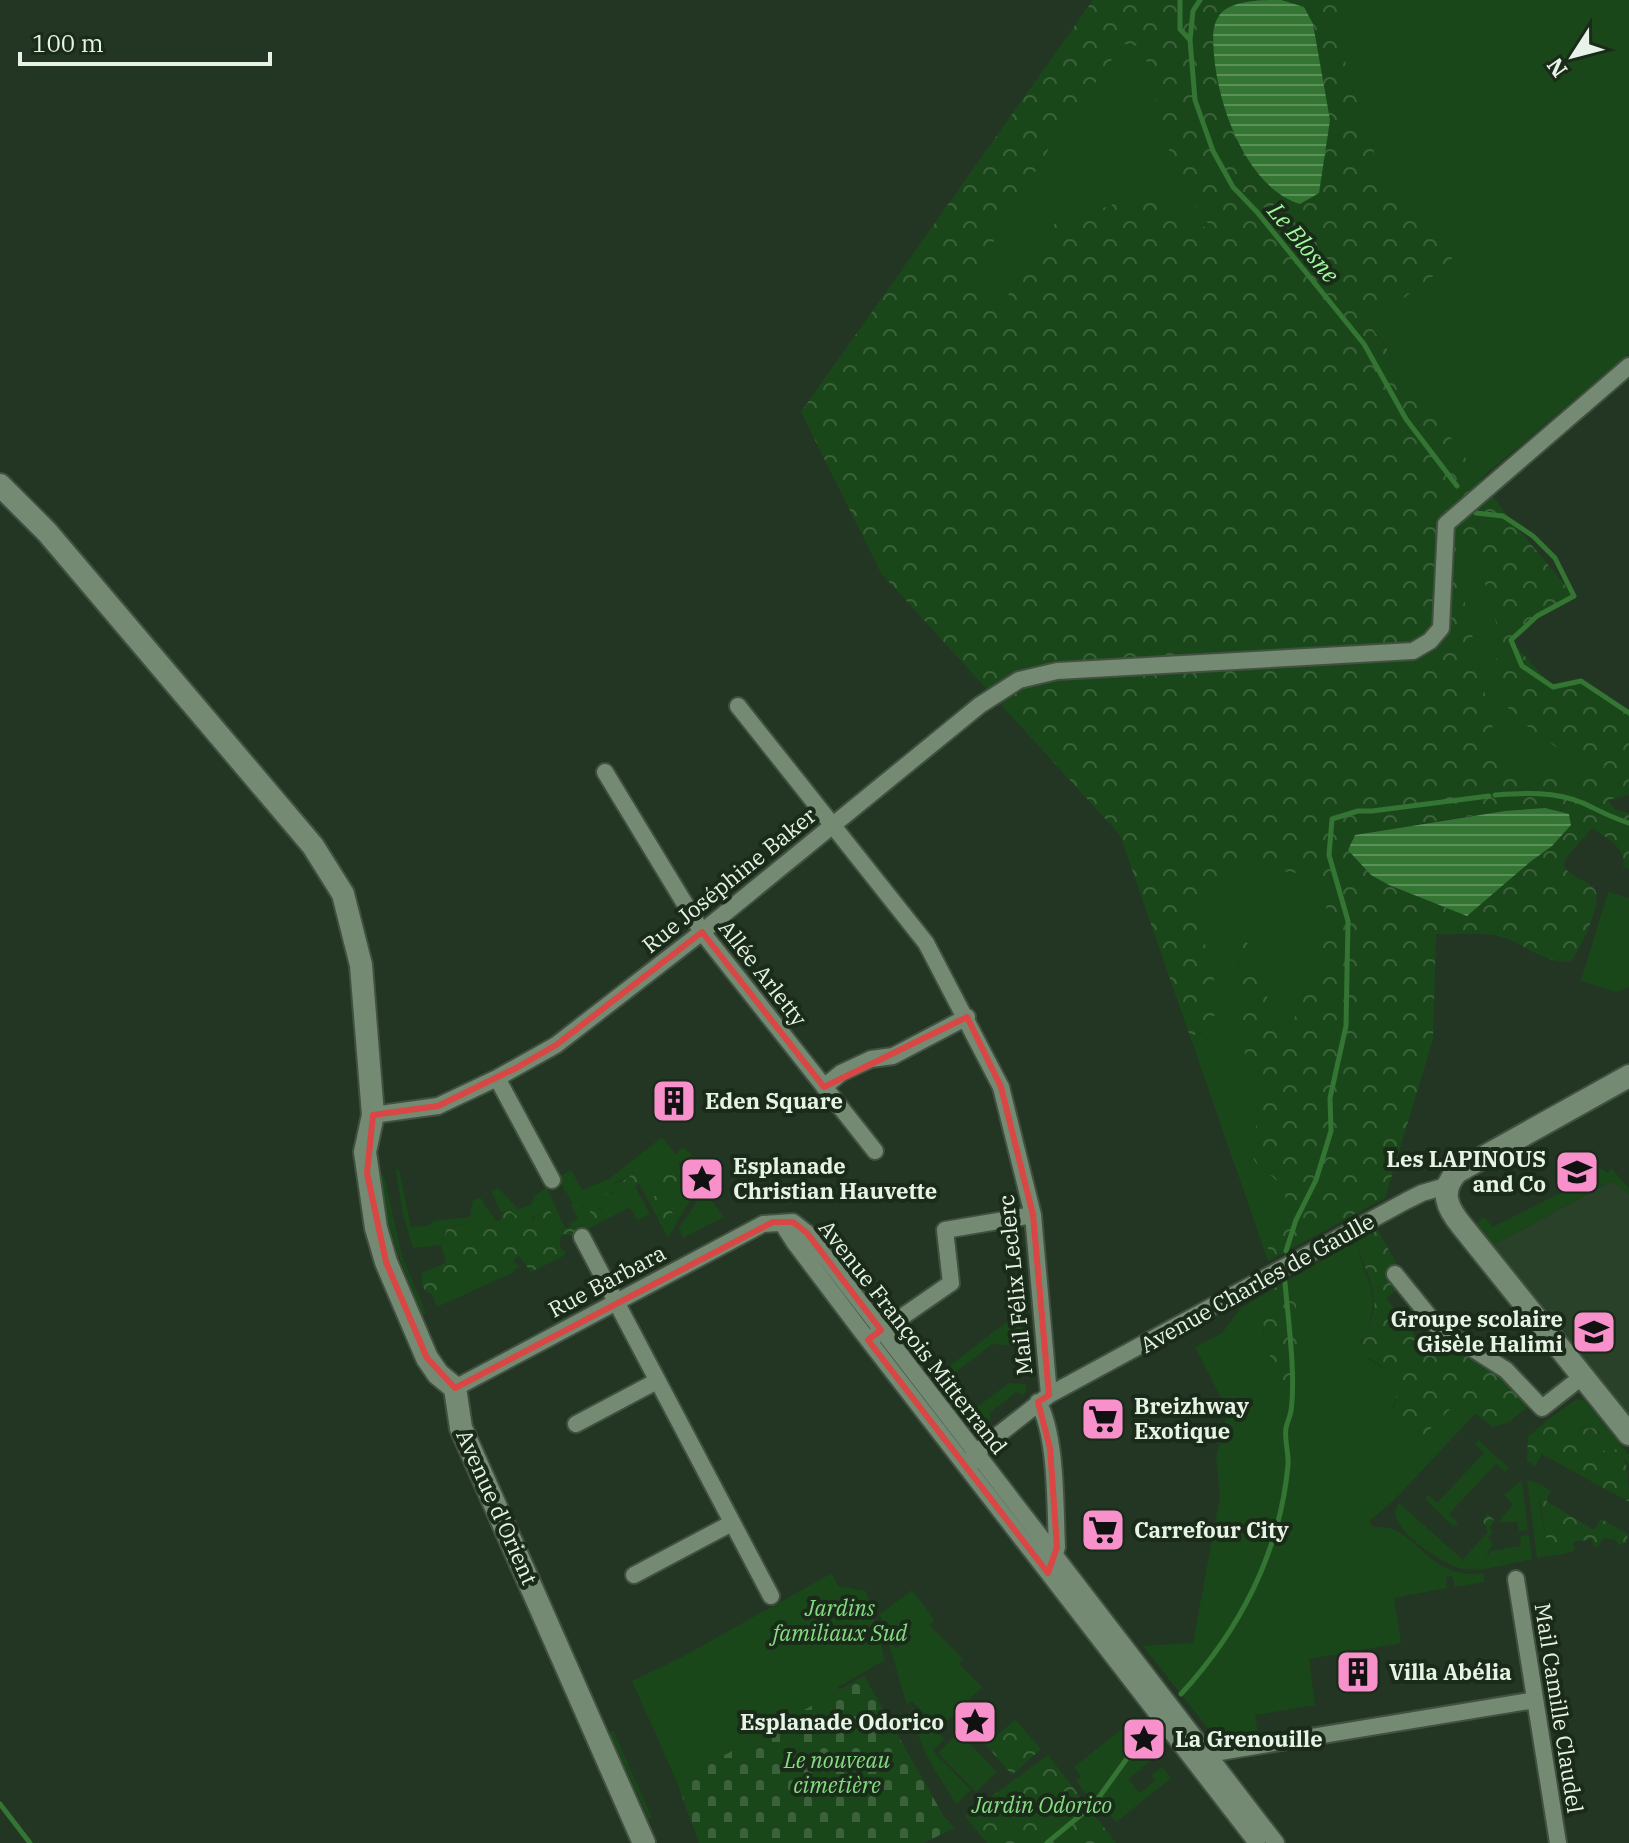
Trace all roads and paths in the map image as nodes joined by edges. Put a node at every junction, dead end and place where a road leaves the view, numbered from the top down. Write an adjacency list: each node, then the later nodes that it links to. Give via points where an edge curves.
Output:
1 (1629, 366): 5 (street, Rue Joséphine Baker, via 1446,524 1441,628 1413,651 1057,671 1019,680 980,705)
2 (0, 485): 11 (street, via 47,532 313,846 343,894 361,965)
3 (738, 706): 5 (street, Mail Félix Leclerc)
4 (605, 772): 6 (street, Allée Arletty)
5 (834, 824): 6 (street, Rue Joséphine Baker); 7 (street, Mail Félix Leclerc, via 926,943)
6 (702, 932): 9 (street, Rue Joséphine Baker, via 556,1045); 10 (street, Allée Arletty)
7 (967, 1017): 10 (street, via 893,1056 851,1068); 15 (street, Mail Félix Leclerc, via 1001,1087)
8 (1629, 1076): 14 (street, Avenue Charles de Gaulle, via 1468,1165)
9 (497, 1078): 11 (street, Rue Joséphine Baker, via 438,1106); 13 (street)
10 (824, 1087): 12 (street, Allée Arletty)
11 (373, 1115): 23 (street, via 365,1152 386,1262 427,1358)
12 (875, 1151)
13 (552, 1180)
14 (1446, 1186): 21 (street, via 1454,1216); 24 (street, Avenue Charles de Gaulle, via 1406,1201)
15 (1033, 1215): 20 (street, via 945,1230 951,1283); 24 (street, Mail Félix Leclerc)
16 (782, 1223): 19 (street, Rue Barbara, via 763,1224); 20 (street, Avenue François Mitterrand)
17 (582, 1237): 19 (street)
18 (1395, 1274): 21 (street, via 1437,1326 1506,1370 1542,1408)
19 (615, 1301): 22 (street); 23 (street, Rue Barbara)
20 (875, 1335): 27 (street, Avenue François Mitterrand)
21 (1583, 1376): 26 (street)
22 (657, 1381): 25 (street); 28 (street)
23 (455, 1388): 36 (street, Avenue d'Orient, via 461,1428)
24 (1044, 1398): 27 (street, Mail Félix Leclerc); 29 (street)
25 (576, 1424)
26 (1629, 1434)
27 (972, 1461): 29 (street, Avenue François Mitterrand); 30 (street, Avenue François Mitterrand)
28 (732, 1523): 31 (street); 33 (street)
29 (1055, 1556): 30 (street); 35 (street, Avenue François Mitterrand)
30 (1048, 1573): 35 (street, Avenue François Mitterrand)
31 (634, 1575)
32 (1516, 1579): 34 (street, Mail Camille Claudel)
33 (771, 1596)
34 (1535, 1700): 35 (street, via 1214,1753); 39 (street, Mail Camille Claudel)
35 (1204, 1762): 37 (street, Avenue François Mitterrand); 38 (street, Avenue François Mitterrand)
36 (644, 1843)
37 (1257, 1843)
38 (1276, 1843)
39 (1558, 1843)

